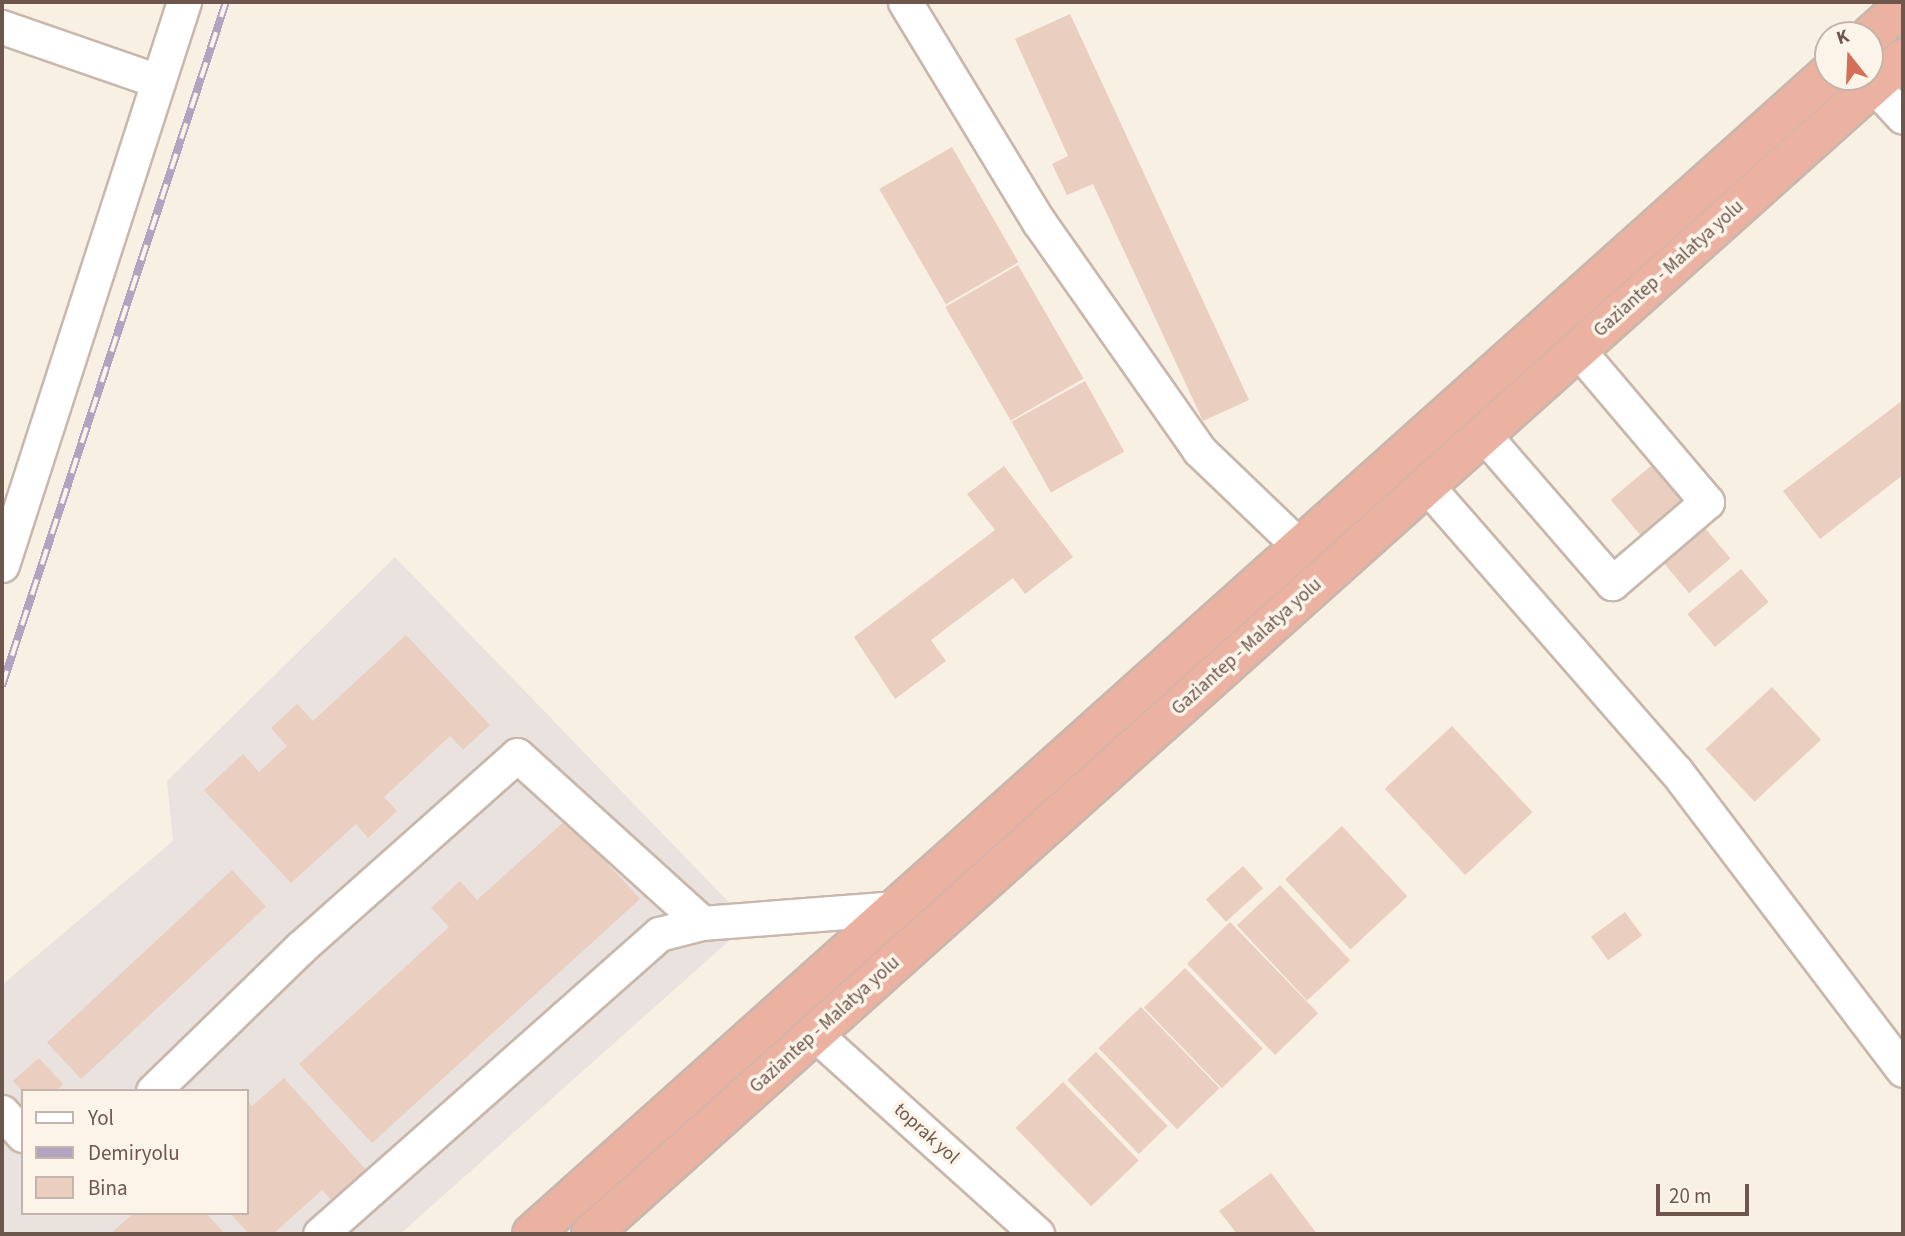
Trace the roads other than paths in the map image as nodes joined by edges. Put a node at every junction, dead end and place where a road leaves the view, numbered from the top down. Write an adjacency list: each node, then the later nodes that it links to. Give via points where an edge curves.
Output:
1 (184, 2): 8 (street)
2 (905, 2): 16 (street, via 1039,222 1199,450)
3 (1903, 6): 4 (highway)
4 (1884, 23)
5 (2, 27): 8 (street)
6 (1903, 59): 7 (highway, Gaziantep - Malatya yolu)
7 (1884, 77)
8 (158, 81): 17 (street)
9 (1814, 87): 16 (highway, Gaziantep - Malatya yolu)
10 (1868, 91): 13 (highway, Gaziantep - Malatya yolu)
11 (1879, 91): 12 (street)
12 (1903, 117)
13 (1578, 350): 14 (highway, Gaziantep - Malatya yolu); 14 (street, via 1707,502 1612,583)
14 (1484, 435): 15 (highway, Gaziantep - Malatya yolu)
15 (1427, 486): 20 (highway, Gaziantep - Malatya yolu); 21 (street, via 1676,771)
16 (1300, 547): 18 (highway, Gaziantep - Malatya yolu)
17 (2, 565)
18 (896, 908): 19 (street); 26 (highway, Gaziantep - Malatya yolu)
19 (702, 923): 22 (street, via 517,754 300,947); 25 (street, via 659,934)
20 (815, 1034): 27 (highway, Gaziantep - Malatya yolu); 28 (street, toprak yol)
21 (1903, 1070)
22 (155, 1089)
23 (2, 1112): 24 (street)
24 (21, 1133)
25 (320, 1234)
26 (532, 1234)
27 (591, 1234)
28 (1037, 1234)

